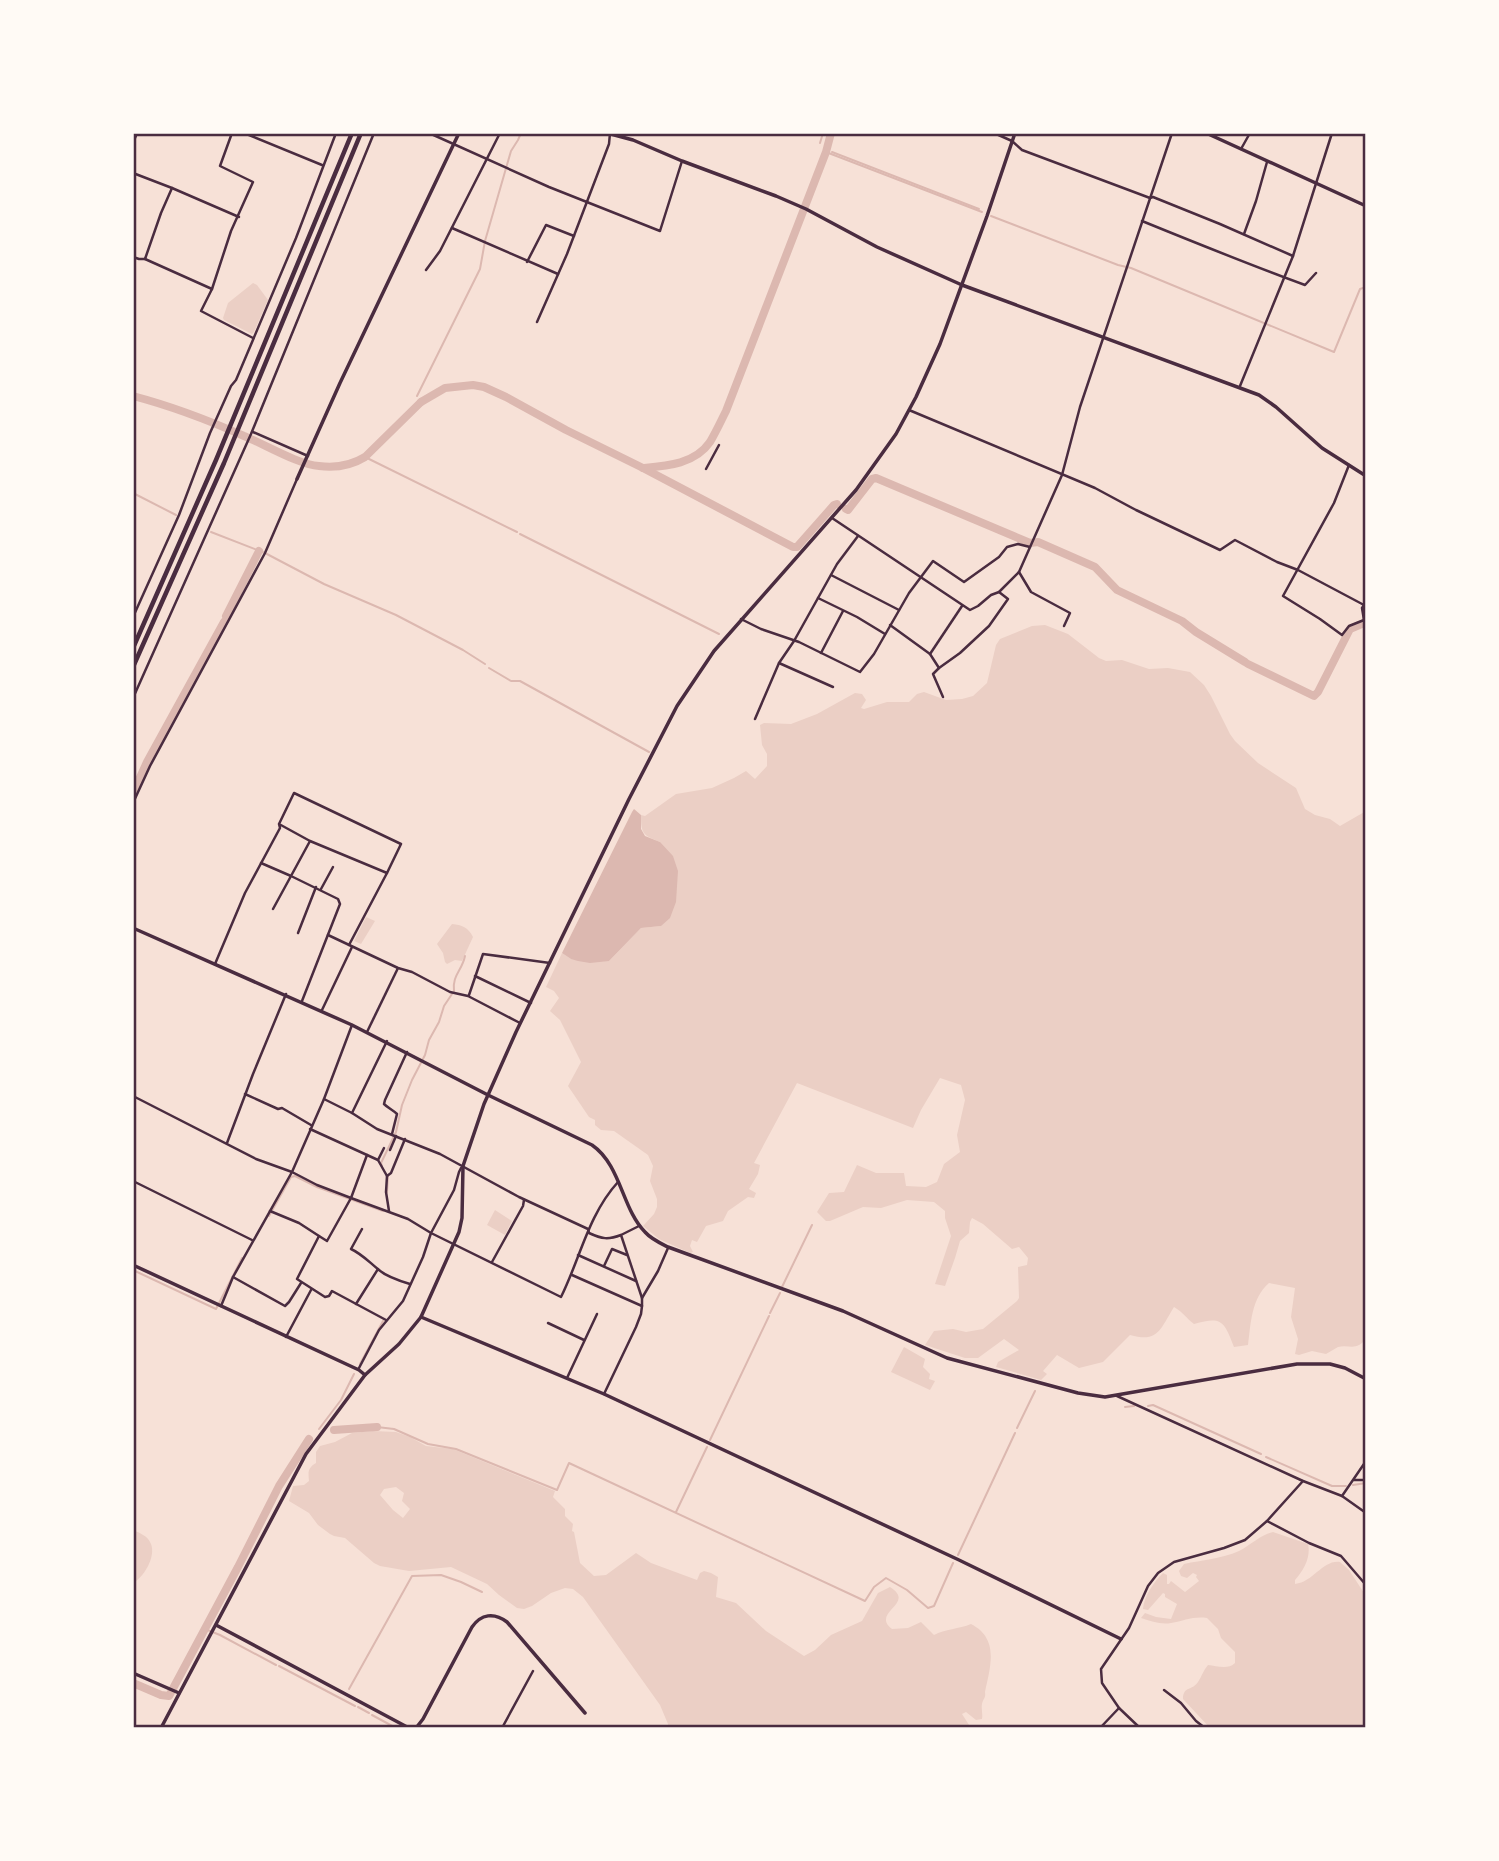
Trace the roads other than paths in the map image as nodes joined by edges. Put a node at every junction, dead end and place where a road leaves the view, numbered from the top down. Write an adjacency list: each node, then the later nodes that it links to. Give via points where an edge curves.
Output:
1 (137, 133): 19 (street)
2 (232, 133): 32 (street, via 220,166 253,182)
3 (244, 133): 25 (street)
4 (336, 133): 25 (street)
5 (352, 133): 79 (highway)
6 (361, 133): 83 (highway, via 224,463)
7 (374, 133): 52 (street)
8 (429, 133): 20 (street)
9 (459, 133): 20 (main road)
10 (500, 133): 22 (street)
11 (609, 133): 23 (main road); 30 (street, via 609,144)
12 (994, 133): 18 (street)
13 (1015, 133): 18 (main road)
14 (1172, 133): 29 (street)
15 (1206, 133): 21 (main road)
16 (1250, 133): 21 (street)
17 (1332, 133): 27 (street)
18 (1012, 141): 29 (street, via 1022,150); 45 (main road)
19 (133, 143)
20 (454, 145): 22 (street); 54 (main road)
21 (1241, 149): 24 (main road)
22 (487, 159): 30 (street); 34 (street)
23 (682, 161): 30 (street, via 660,231); 45 (main road, via 800,206)
24 (1267, 162): 27 (main road); 35 (street)
25 (324, 165): 48 (street)
26 (133, 173): 28 (street)
27 (1317, 184): 31 (main road); 37 (street)
28 (172, 188): 32 (street); 39 (street)
29 (1150, 198): 33 (street); 35 (street)
30 (586, 201): 36 (street)
31 (1366, 206)
32 (239, 217): 46 (street)
33 (1142, 222): 44 (street); 49 (street)
34 (452, 228): 40 (street); 41 (street)
35 (1244, 234): 37 (street)
36 (574, 236): 40 (street, via 546,225); 43 (street)
37 (1293, 256): 44 (street)
38 (133, 257): 39 (street)
39 (145, 259): 46 (street)
40 (527, 262): 43 (street)
41 (426, 270)
42 (1316, 273): 44 (street, via 1306,285)
43 (558, 274): 47 (street)
44 (1285, 277): 50 (street)
45 (962, 285): 49 (main road); 51 (main road)
46 (212, 289): 48 (street, via 201,312)
47 (537, 322)
48 (253, 338): 73 (street)
49 (1104, 338): 50 (main road); 57 (street)
50 (1240, 388): 55 (main road, via 1267,400)
51 (909, 410): 57 (street); 60 (main road, via 880,459)
52 (252, 433): 54 (street); 87 (street)
53 (719, 445): 56 (street)
54 (308, 457): 59 (main road)
55 (1349, 465): 58 (main road); 63 (street)
56 (706, 469)
57 (1062, 475): 62 (street); 63 (street, via 1220,551 1235,540)
58 (1366, 476)
59 (298, 479): 89 (street, via 265,553)
60 (832, 518): 61 (street); 74 (main road)
61 (858, 536): 65 (street); 66 (street)
62 (1030, 546): 64 (street); 66 (street, via 1007,547 964,582 933,561)
63 (1297, 570): 69 (street); 69 (street, via 1283,596 1340,635 1364,620)
64 (1019, 572): 67 (street); 76 (street, via 1034,595 1070,612)
65 (831, 575): 68 (street); 71 (street)
66 (921, 577): 70 (street); 71 (street)
67 (999, 592): 70 (street, via 970,610); 84 (street, via 1008,599 995,619)
68 (818, 598): 72 (street); 78 (street)
69 (1365, 603)
70 (962, 606): 81 (street)
71 (899, 610): 75 (street)
72 (843, 611): 77 (street); 80 (street)
73 (133, 617)
74 (741, 619): 78 (street); 103 (main road, via 677,706)
75 (890, 625): 77 (street); 81 (street)
76 (1064, 626)
77 (885, 634): 80 (street, via 860,672)
78 (794, 641): 80 (street); 82 (street)
79 (133, 648)
80 (821, 653)
81 (930, 654): 84 (street)
82 (779, 663): 85 (street); 88 (street)
83 (133, 667)
84 (939, 668): 86 (street, via 933,674)
85 (833, 687)
86 (943, 697)
87 (133, 698)
88 (755, 719)
89 (133, 803)
90 (279, 824): 91 (street); 92 (street); 94 (street, via 294,793 401,844)
91 (310, 841): 94 (street); 95 (street)
92 (260, 863): 95 (street); 104 (street)
93 (333, 867): 97 (street)
94 (387, 873): 102 (street)
95 (291, 876): 96 (street); 98 (street)
96 (316, 887): 97 (street); 100 (street)
97 (321, 890): 101 (street, via 340,901)
98 (273, 909)
99 (133, 928): 104 (main road)
100 (298, 933)
101 (328, 935): 102 (street); 109 (street)
102 (351, 946): 105 (street); 111 (street)
103 (550, 963): 106 (street, via 483,954); 110 (main road)
104 (215, 964): 107 (main road)
105 (398, 968): 108 (street); 114 (street)
106 (475, 976): 108 (street); 110 (street)
107 (286, 994): 109 (main road); 117 (street)
108 (468, 996): 112 (street)
109 (302, 1001): 111 (main road)
110 (531, 1003): 112 (main road)
111 (322, 1010): 113 (main road)
112 (520, 1023): 118 (main road)
113 (352, 1025): 114 (main road); 120 (street)
114 (367, 1032): 115 (main road)
115 (387, 1041): 116 (main road); 121 (street)
116 (407, 1052): 118 (main road); 123 (street, via 384,1104 397,1114)
117 (245, 1094): 122 (street, via 282,1108); 125 (street)
118 (488, 1095): 130 (main road); 134 (main road, via 600,1151)
119 (133, 1096): 125 (street)
120 (324, 1099): 121 (street); 122 (street)
121 (352, 1113): 123 (street)
122 (311, 1127): 128 (street); 131 (street)
123 (394, 1135): 124 (street); 127 (street)
124 (405, 1139): 130 (street); 132 (street)
125 (227, 1143): 131 (street)
126 (384, 1148): 129 (street)
127 (390, 1150)
128 (367, 1154): 129 (street); 137 (street)
129 (378, 1160): 132 (street)
130 (463, 1166): 135 (street); 136 (main road); 138 (street)
131 (292, 1172): 137 (street); 140 (street)
132 (388, 1176): 139 (street)
133 (133, 1181): 147 (street)
134 (618, 1182): 141 (main road); 143 (street)
135 (454, 1190): 136 (street); 144 (street)
136 (462, 1190): 148 (main road, via 462,1218)
137 (350, 1199): 139 (street); 146 (street, via 327,1241)
138 (524, 1200): 143 (street); 152 (street)
139 (389, 1211): 144 (street)
140 (271, 1212): 146 (street); 147 (street)
141 (639, 1226): 145 (street); 149 (main road)
142 (362, 1229): 155 (street, via 351,1249)
143 (588, 1229): 145 (street, via 606,1240); 150 (street)
144 (431, 1233): 148 (street); 160 (street)
145 (621, 1235): 151 (street)
146 (319, 1236): 159 (street, via 297,1277)
147 (253, 1240): 157 (street)
148 (455, 1244): 152 (street); 167 (main road)
149 (668, 1247): 162 (street); 177 (main road, via 843,1311 947,1358 1078,1393)
150 (578, 1255): 154 (street); 156 (street)
151 (627, 1255): 154 (street, via 612,1249); 158 (street)
152 (492, 1262): 156 (street, via 561,1297)
153 (133, 1265): 164 (main road)
154 (603, 1267): 158 (street)
155 (377, 1269): 160 (street); 163 (street)
156 (572, 1275): 165 (street)
157 (233, 1277): 159 (street, via 285,1306); 164 (street)
158 (636, 1281): 162 (street)
159 (301, 1283): 161 (street)
160 (410, 1284): 168 (street)
161 (311, 1289): 163 (street, via 325,1297 332,1291); 170 (street)
162 (642, 1298): 165 (street)
163 (356, 1304): 168 (street)
164 (221, 1306): 170 (main road)
165 (642, 1307): 176 (street)
166 (597, 1314): 171 (street)
167 (421, 1317): 173 (main road); 174 (main road)
168 (386, 1320): 172 (street)
169 (548, 1323): 171 (street)
170 (286, 1337): 172 (main road)
171 (584, 1340): 174 (street)
172 (359, 1370): 173 (main road)
173 (365, 1376): 186 (main road, via 299,1465)
174 (567, 1378): 176 (main road)
175 (1366, 1379): 177 (main road, via 1330,1364 1297,1364)
176 (604, 1394): 187 (main road)
177 (1117, 1396): 181 (street)
178 (1366, 1461): 179 (street)
179 (1354, 1480): 180 (street); 182 (street)
180 (1366, 1480)
181 (1303, 1481): 182 (street); 184 (street)
182 (1342, 1496): 183 (street)
183 (1366, 1513)
184 (1267, 1521): 185 (street, via 1341,1556); 187 (street, via 1245,1540 1174,1562 1158,1573)
185 (1366, 1585)
186 (214, 1629): 191 (main road); 195 (main road)
187 (1121, 1639): 192 (street, via 1101,1669 1102,1683)
188 (533, 1671): 197 (street)
189 (133, 1674): 191 (main road)
190 (1164, 1690): 200 (street)
191 (177, 1693): 194 (main road)
192 (1119, 1709): 198 (street); 199 (street)
193 (586, 1713): 196 (main road, via 507,1622 491,1616 472,1627)
194 (161, 1728)
195 (409, 1728)
196 (416, 1728)
197 (502, 1728)
198 (1100, 1728)
199 (1140, 1728)
200 (1205, 1728)

